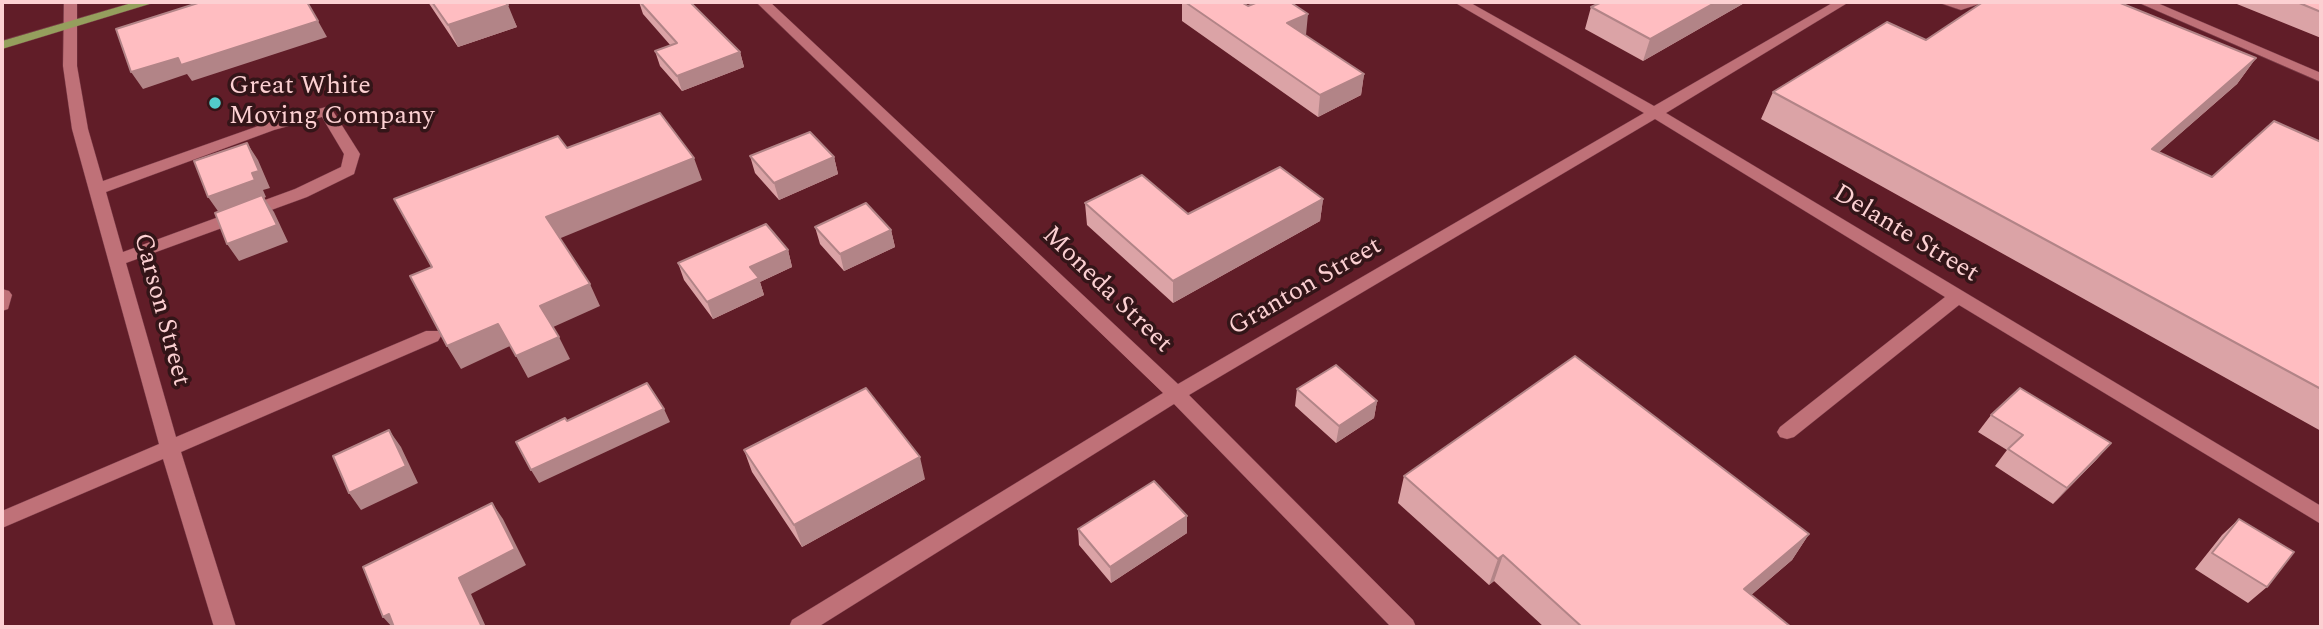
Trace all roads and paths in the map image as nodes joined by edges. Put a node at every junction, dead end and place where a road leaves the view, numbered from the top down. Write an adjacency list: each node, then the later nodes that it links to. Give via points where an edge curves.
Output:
1 (70, 2): 10 (street, Carson Street)
2 (149, 2): 10 (main road)
3 (763, 2): 19 (street, Moneda Street)
4 (1460, 2): 14 (street, Delante Street)
5 (1843, 2): 14 (street, Granton Street)
6 (1944, 2): 7 (street, via 1961,6)
7 (1978, 2)
8 (2144, 2): 9 (street)
9 (2183, 19): 11 (street); 13 (street)
10 (71, 25): 12 (main road); 15 (street, Carson Street, via 70,66 80,129)
11 (2157, 26)
12 (2, 45)
13 (2321, 78)
14 (1657, 114): 17 (street, Delante Street); 19 (street, Granton Street)
15 (97, 189): 16 (street, Carson Street); 16 (street, via 326,111 352,154 348,170 301,193)
16 (117, 260): 21 (street, Carson Street)
17 (1958, 296): 20 (street); 22 (street, Delante Street)
18 (432, 336): 21 (street)
19 (1176, 394): 25 (street, Granton Street); 26 (street, Moneda Street)
20 (1787, 432)
21 (170, 449): 23 (street); 24 (street, Carson Street)
22 (2321, 516)
23 (2, 520)
24 (225, 627)
25 (800, 627)
26 (1405, 627)

